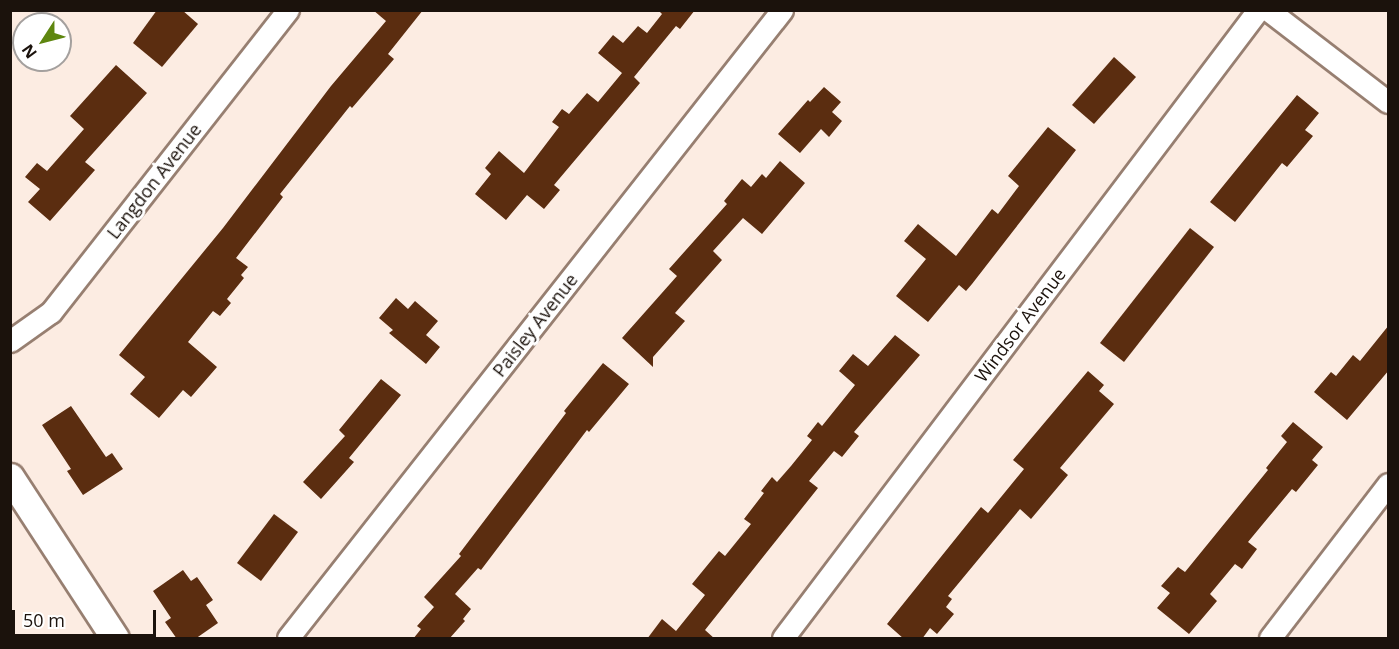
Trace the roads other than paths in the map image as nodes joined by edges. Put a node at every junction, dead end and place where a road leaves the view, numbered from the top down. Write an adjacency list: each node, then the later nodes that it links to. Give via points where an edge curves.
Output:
1 (288, 10): 6 (street, Langdon Avenue, via 51,312)
2 (782, 10): 10 (street, Paisley Avenue)
3 (1258, 10): 11 (street, Windsor Avenue)
4 (1268, 10): 5 (street)
5 (1389, 102)
6 (10, 341)
7 (10, 477): 9 (street)
8 (1389, 484): 12 (street)
9 (115, 639)
10 (288, 639)
11 (783, 639)
12 (1270, 639)

